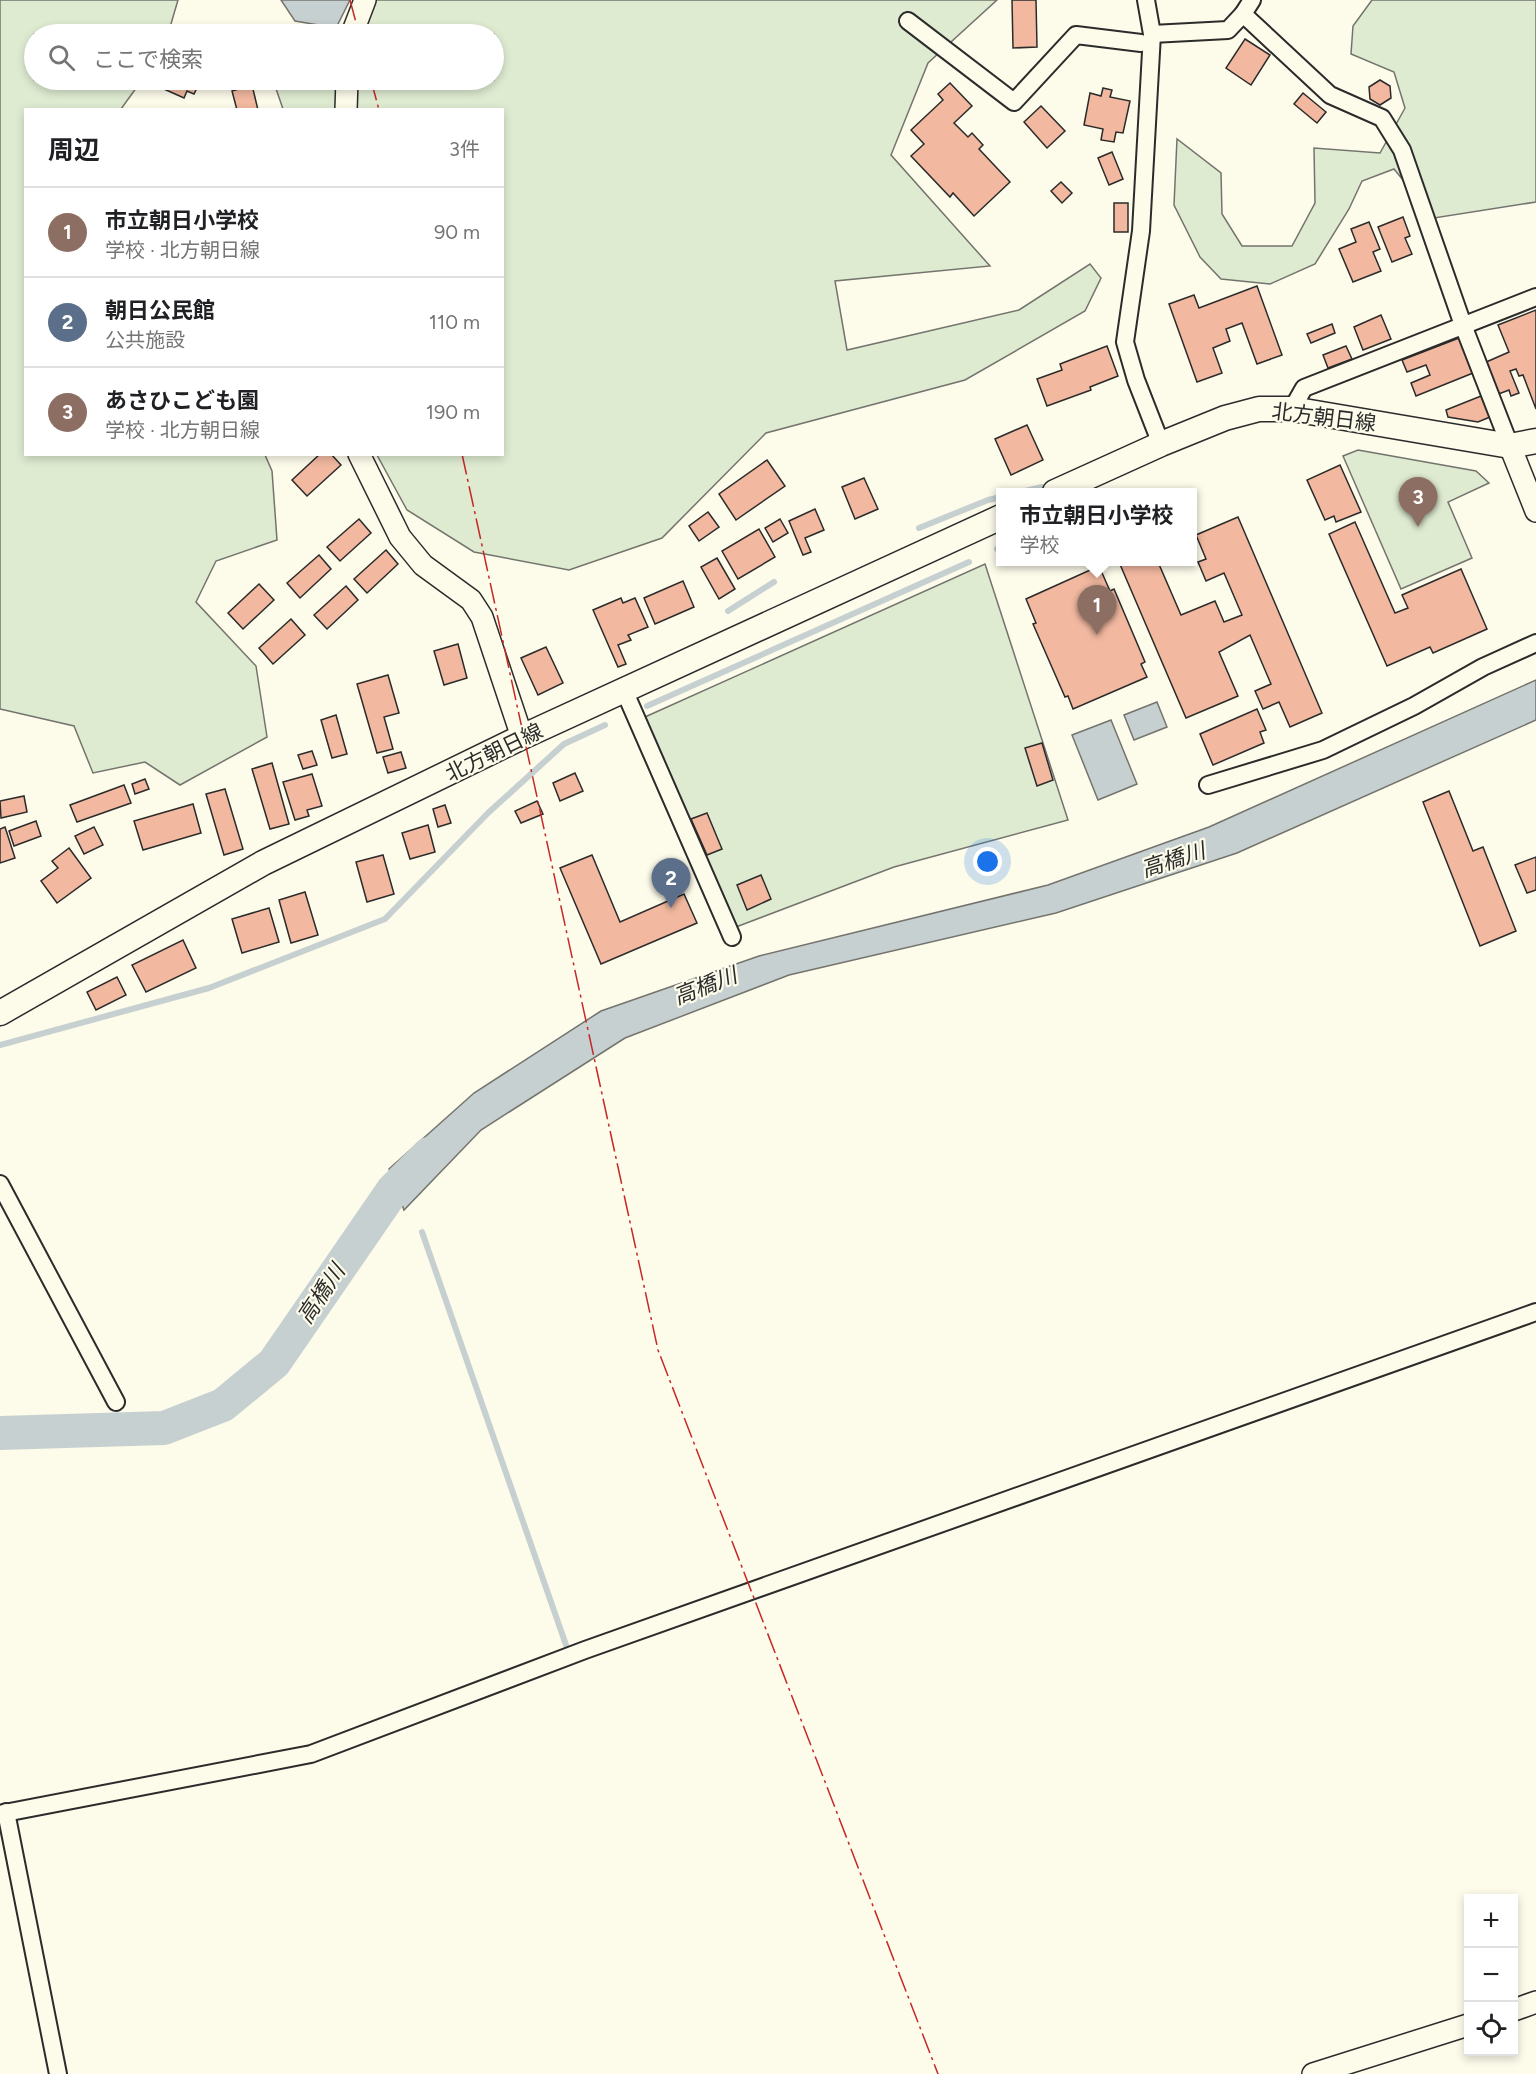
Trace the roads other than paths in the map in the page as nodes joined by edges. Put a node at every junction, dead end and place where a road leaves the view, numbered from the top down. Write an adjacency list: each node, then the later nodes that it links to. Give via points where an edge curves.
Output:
1 (365, 0): 5 (street)
2 (1146, 0): 6 (street)
3 (1247, 7): 6 (street, via 1228,30); 10 (street, via 1330,94 1382,118 1402,150)
4 (908, 21): 6 (street, via 1014,102 1076,36)
5 (356, 24)
6 (1147, 38): 13 (street, via 1141,231 1125,342)
7 (347, 90): 8 (street)
8 (346, 108)
9 (1536, 297): 10 (street)
10 (1463, 325): 11 (street, via 1304,388); 14 (street)
11 (1292, 409): 13 (main road, 北方朝日線, via 1259,409 1225,418); 14 (main road, 北方朝日線)
12 (1536, 441): 14 (main road, 北方朝日線)
13 (1161, 444): 16 (main road, 北方朝日線)
14 (1510, 446): 17 (street)
15 (360, 456): 21 (street, via 400,537 423,565 471,600 482,616)
16 (1064, 488)
17 (1536, 511)
18 (996, 519): 20 (main road, 北方朝日線)
19 (1536, 643): 22 (street, via 1323,750)
20 (624, 690): 21 (main road, 北方朝日線); 23 (street)
21 (522, 737): 24 (main road, 北方朝日線, via 263,863)
22 (1208, 785)
23 (732, 937)
24 (0, 1013)
25 (0, 1184): 27 (street)
26 (1536, 1312): 28 (street, via 585,1650 311,1754)
27 (116, 1402)
28 (3, 1813): 32 (street)
29 (1536, 2002): 30 (street)
30 (1518, 2009)
31 (1464, 2026): 33 (street)
32 (58, 2074)
33 (1313, 2074)

